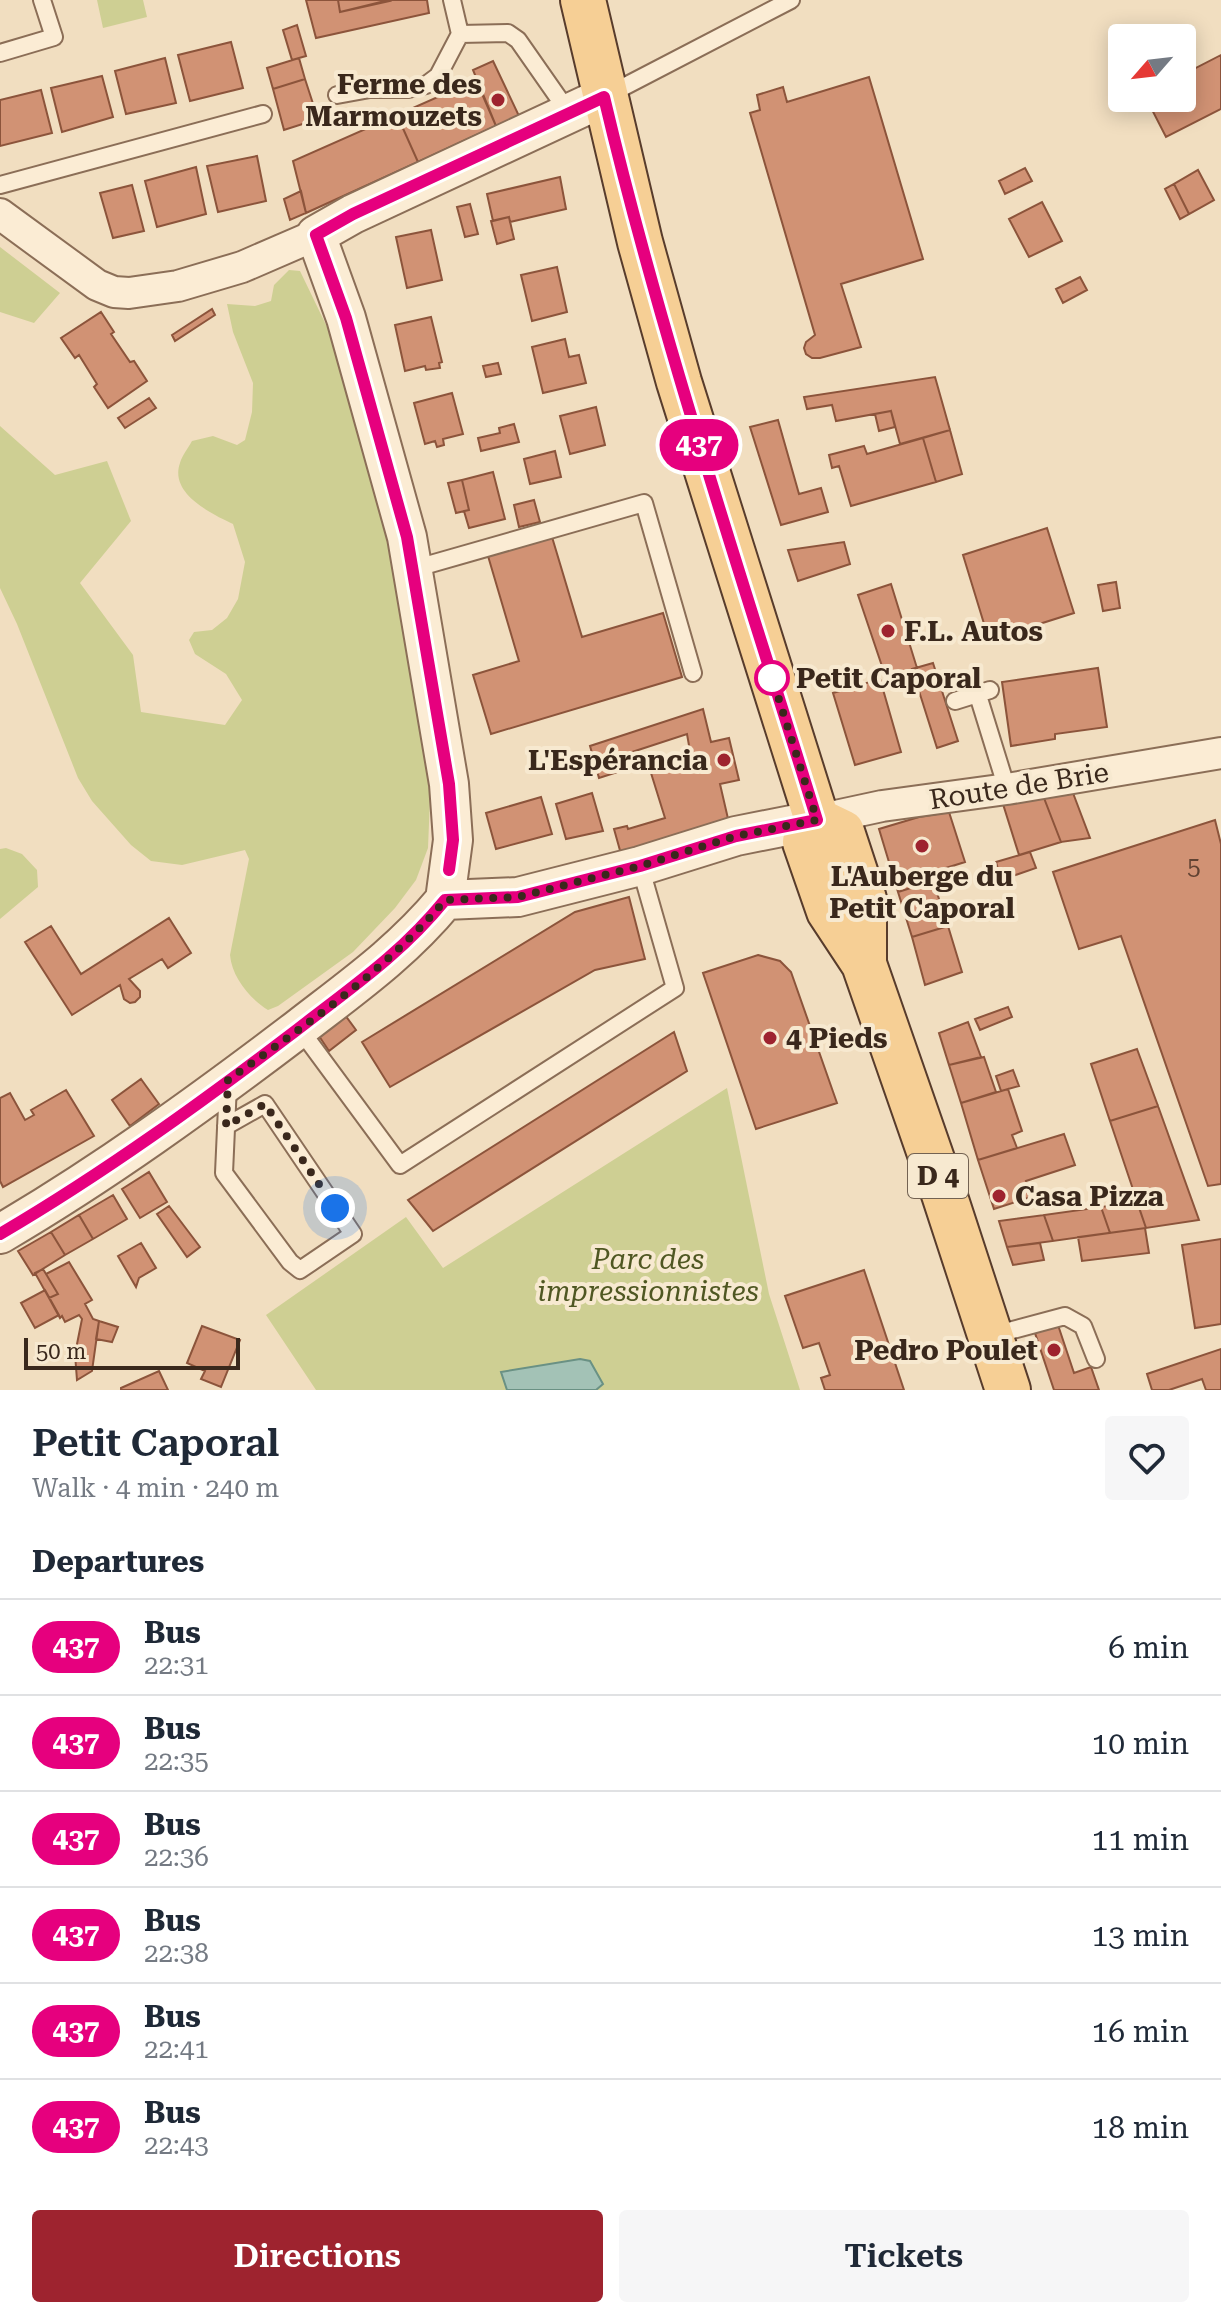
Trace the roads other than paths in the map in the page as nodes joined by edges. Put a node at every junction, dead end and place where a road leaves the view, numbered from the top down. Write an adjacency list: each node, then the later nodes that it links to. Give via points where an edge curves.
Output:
1 (42, 0): 6 (lane, via 54,37)
2 (452, 0): 5 (lane)
3 (583, 0): 8 (main road, D 4)
4 (791, 0): 8 (lane)
5 (460, 34): 7 (lane, via 438,76 426,85); 8 (lane, via 508,33)
6 (0, 53)
7 (337, 95)
8 (587, 106): 12 (street); 18 (main road, D 4, via 640,242)
9 (263, 114): 10 (lane)
10 (0, 185)
11 (0, 214): 12 (street, via 97,285 129,293 222,274)
12 (316, 235): 13 (street, via 346,318)
13 (413, 569): 14 (lane, via 644,503); 20 (street, via 449,784 453,840)
14 (693, 673)
15 (955, 701): 17 (lane, via 983,691)
16 (1221, 753): 17 (street, Route de Brie)
17 (1007, 789): 18 (street, Route de Brie)
18 (817, 820): 19 (street, via 736,836); 25 (main road, D 4, via 805,842 829,911 864,964)
19 (640, 866): 20 (street, via 518,897); 21 (lane, via 675,988 400,1165)
20 (445, 900): 21 (street, via 390,959)
21 (299, 1028): 22 (street)
22 (228, 1080): 23 (lane); 24 (street, via 104,1170)
23 (226, 1126): 23 (lane, via 265,1104 353,1234 300,1270 290,1262 224,1173)
24 (0, 1234)
25 (991, 1336): 26 (lane, via 1065,1316 1083,1326); 27 (main road, D 4)
26 (1096, 1359)
27 (1008, 1390)

